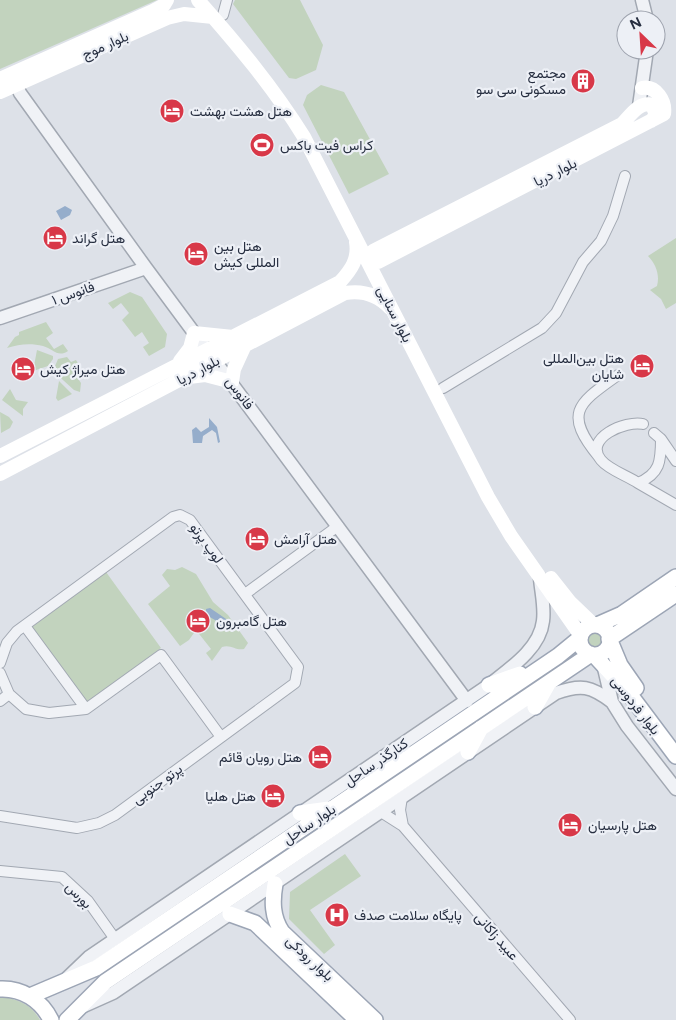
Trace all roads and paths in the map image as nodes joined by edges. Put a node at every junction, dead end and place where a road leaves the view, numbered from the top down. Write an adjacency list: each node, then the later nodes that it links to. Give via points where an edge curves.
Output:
1 (167, 0): 7 (main road, بلوار موج, via 153,11)
2 (198, 0): 5 (main road, بلوار سنایی)
3 (210, 0): 5 (main road, بلوار سنایی)
4 (227, 0): 5 (street)
5 (218, 16): 7 (main road, بلوار موج, via 184,14 167,18); 14 (main road, بلوار سنایی, via 281,100); 15 (main road, بلوار سنایی, via 277,80 312,132)
6 (646, 60): 8 (street)
7 (9, 79): 9 (main road, بلوار موج); 16 (street, فانوس)
8 (642, 88): 10 (street); 11 (main road, via 655,89 664,108 664,114)
9 (0, 92)
10 (639, 106): 11 (main road, via 652,105 656,115); 12 (main road, بلوار دریا, via 622,124)
11 (650, 122): 12 (main road, بلوار دریا)
12 (544, 171): 15 (main road, بلوار دریا)
13 (625, 176): 26 (street, via 614,216 601,241 583,262 556,313 542,328)
14 (354, 234): 17 (main road, بلوار سنایی); 20 (main road, بلوار دریا, via 357,257 350,272 340,282)
15 (376, 257): 26 (main road, بلوار سنایی)
16 (146, 268): 18 (street, فانوس ۱); 19 (street, فانوس)
17 (394, 313): 20 (main road, بلوار دریا, via 371,294 355,291); 36 (main road, بلوار سنایی, via 488,497)
18 (0, 318)
19 (194, 333): 20 (main road); 21 (street, فانوس); 22 (main road, via 190,348)
20 (239, 341): 21 (main road, بلوار دریا); 25 (main road)
21 (211, 355): 22 (main road, بلوار دریا); 24 (main road, بلوار دریا); 25 (street, فانوس)
22 (177, 364): 28 (main road, بلوار دریا)
23 (618, 375): 29 (street, via 584,399 579,411 580,430)
24 (184, 378): 25 (main road, via 205,375); 31 (main road, بلوار دریا)
25 (232, 382): 34 (street, فانوس)
26 (442, 388): 39 (main road, بلوار سنایی, via 518,531 570,602)
27 (643, 424): 29 (street, via 620,426 603,437 597,444)
28 (0, 456)
29 (602, 461): 32 (street)
30 (676, 461): 32 (street, via 657,436 661,454 654,473)
31 (0, 474)
32 (638, 483): 33 (street)
33 (676, 506)
34 (338, 526): 37 (street); 51 (street, فانوس)
35 (676, 577): 39 (main road, via 622,614)
36 (540, 578): 41 (main road, بلوار سنایی); 49 (street, کنارگذر ساحل, via 541,629 529,650)
37 (244, 594): 40 (street, لوپ پرتو, via 190,520 180,515); 47 (street, لوپ پرتو, via 298,667)
38 (676, 594): 42 (main road)
39 (596, 625): 41 (main road, via 584,629); 42 (main road, via 605,629)
40 (25, 626): 44 (street, لوپ پرتو, via 7,643); 54 (street)
41 (580, 637): 43 (main road, via 581,646); 45 (main road, بلوار ساحل)
42 (609, 640): 43 (main road); 57 (main road, بلوار فردوسی, via 620,665)
43 (596, 658): 48 (main road, بلوار ساحل); 52 (street); 59 (main road, بلوار فردوسی)
44 (0, 663)
45 (542, 666): 49 (main road); 62 (main road, بلوار ساحل)
46 (0, 673): 50 (street)
47 (295, 683): 56 (street, پرتو جنوبی)
48 (548, 683): 53 (main road); 55 (main road, بلوار ساحل)
49 (489, 685): 51 (street, کنارگذر ساحل)
50 (4, 697): 54 (street, via 34,712)
51 (466, 701): 64 (street, کنارگذر ساحل)
52 (612, 702): 53 (street, via 599,692 573,687 556,693); 60 (street)
53 (535, 707): 58 (street)
54 (86, 709): 56 (street, via 161,655)
55 (482, 726): 58 (main road); 76 (main road, بلوار ساحل, via 105,982)
56 (222, 737): 65 (street, پرتو جنوبی, via 115,815 99,823 77,828)
57 (676, 741)
58 (468, 752): 61 (street)
59 (676, 756)
60 (676, 789)
61 (402, 797): 63 (street); 66 (street)
62 (332, 808): 64 (main road); 73 (main road, بلوار ساحل, via 96,968)
63 (381, 812): 66 (street, عبید زاکانی); 68 (street)
64 (300, 814): 72 (street, کنارگذر ساحل)
65 (0, 816)
66 (403, 826): 80 (street, عبید زاکانی)
67 (0, 871): 72 (street, بورس, via 62,877 88,901)
68 (275, 884): 69 (street); 70 (main road)
69 (230, 914): 71 (main road, بلوار رودکی, via 250,920); 76 (street, via 113,993)
70 (274, 920): 71 (main road, via 266,918); 79 (main road, بلوار رودکی, via 288,938)
71 (260, 928): 78 (main road, بلوار رودکی)
72 (115, 939): 73 (street, کنارگذر ساحل, via 89,957)
73 (60, 985): 75 (main road, بلوار ساحل)
74 (1, 988): 75 (main road)
75 (30, 996): 77 (main road, via 45,1009)
76 (72, 1015)
77 (51, 1020)
78 (357, 1020)
79 (375, 1020)
80 (570, 1020)

